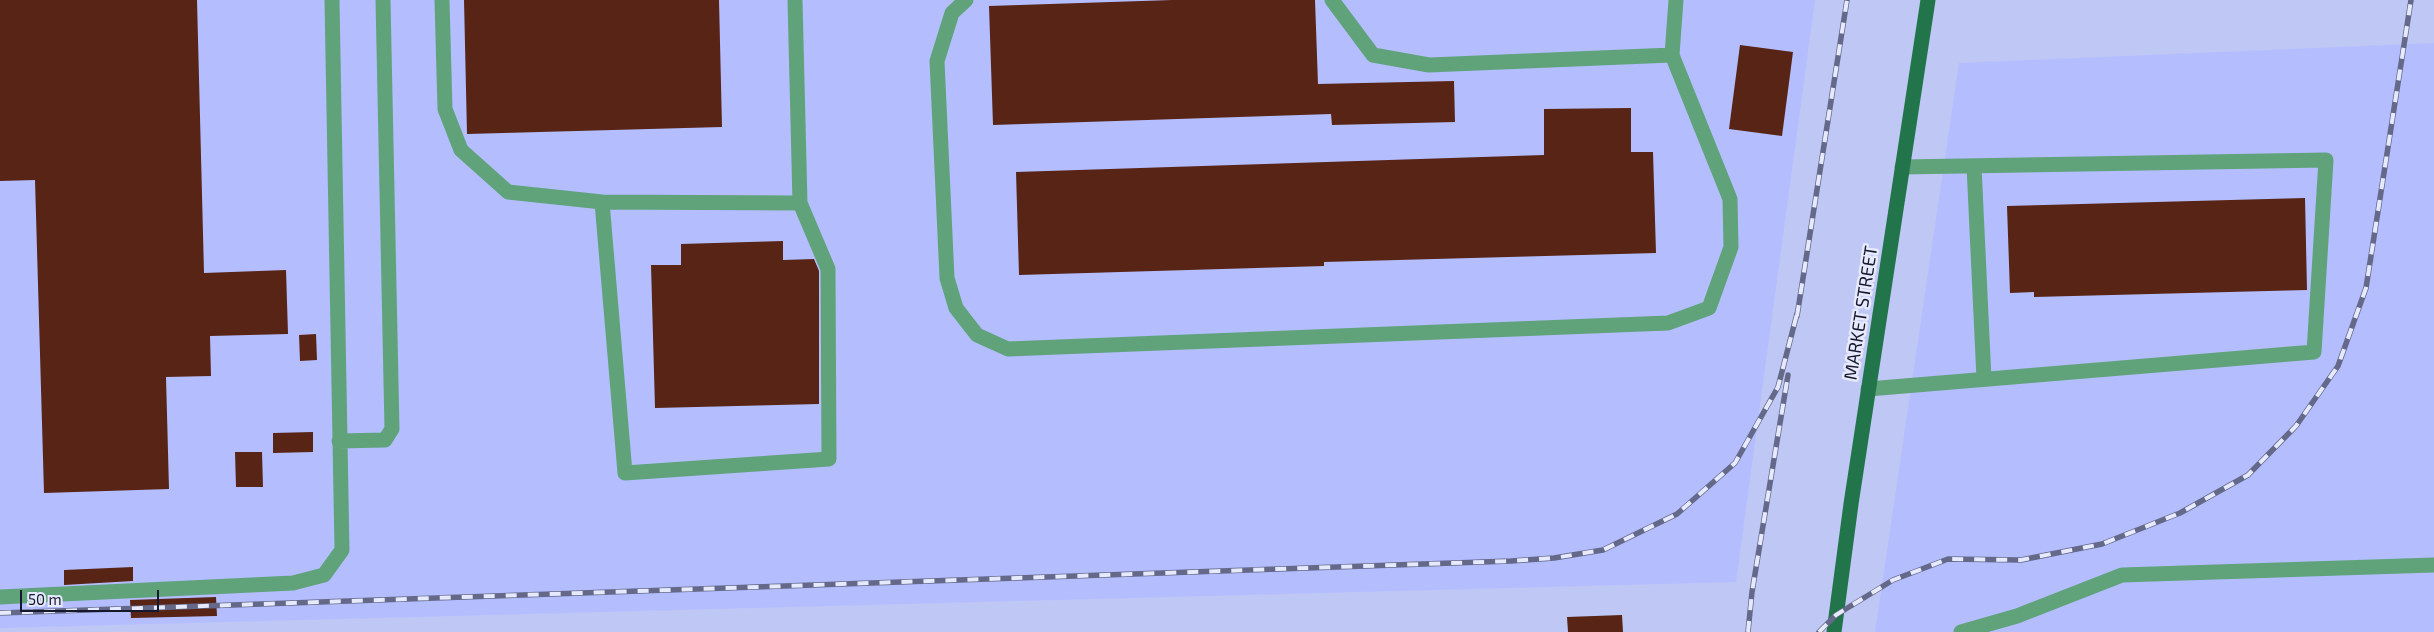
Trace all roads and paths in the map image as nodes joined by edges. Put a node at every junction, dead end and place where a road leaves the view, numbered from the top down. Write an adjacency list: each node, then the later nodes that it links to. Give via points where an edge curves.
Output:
1 (332, 0): 16 (lane)
2 (383, 0): 16 (lane, via 392,429 385,440)
3 (442, 0): 12 (lane, via 444,109 461,150 508,192)
4 (795, 0): 13 (lane)
5 (966, 0): 9 (lane, via 952,13 938,61 947,278 956,308 976,335 1008,349 1668,324 1708,308 1731,247 1730,199)
6 (1332, 0): 9 (lane, via 1373,56 1429,66)
7 (1676, 0): 9 (lane)
8 (1928, 0): 11 (main road, MARKET STREET)
9 (1672, 55)
10 (1974, 166): 11 (lane); 14 (lane); 14 (lane, via 2326,160 2314,352)
11 (1902, 167): 15 (main road, MARKET STREET)
12 (602, 202): 13 (lane); 13 (lane, via 625,473 829,459 828,269)
13 (800, 203)
14 (1984, 379): 15 (lane)
15 (1868, 389): 19 (main road, MARKET STREET)
16 (339, 441): 18 (lane, via 342,550 324,575 294,583)
17 (2434, 565): 20 (lane, via 2122,575 2017,616)
18 (0, 597)
19 (1834, 632)
20 (1961, 632)

